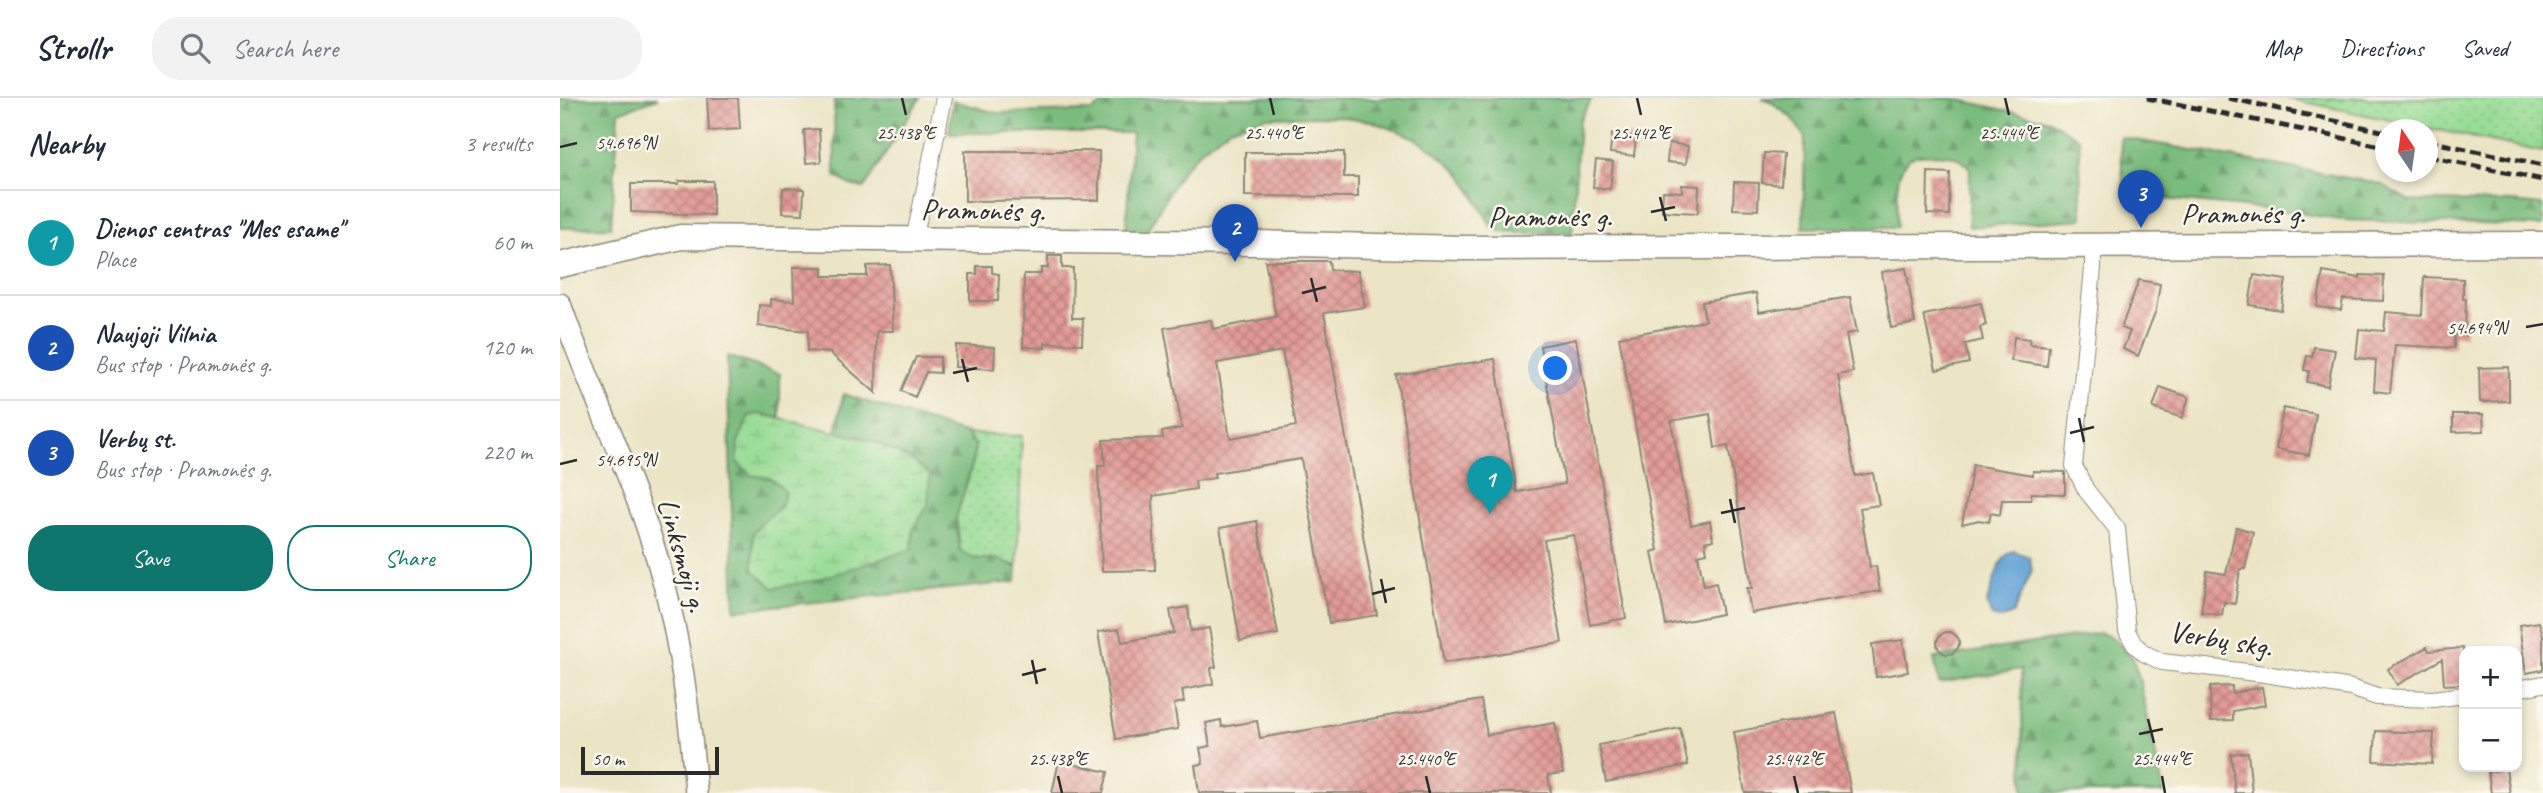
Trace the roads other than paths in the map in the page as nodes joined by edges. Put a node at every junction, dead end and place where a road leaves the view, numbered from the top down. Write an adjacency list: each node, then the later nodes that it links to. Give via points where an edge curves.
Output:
1 (944, 98): 2 (street)
2 (914, 240): 4 (main road, Pramonės g., via 1463,248); 5 (main road, Pramonės g., via 681,237)
3 (2543, 244): 4 (main road, Pramonės g.)
4 (2093, 245): 9 (street, Verbų skg., via 2074,466 2086,490 2117,529 2124,615 2134,643 2162,662 2265,674 2351,688 2377,697)
5 (560, 265)
6 (560, 304): 10 (main road, Linksmoji g., via 648,528 682,661)
7 (2543, 684): 8 (street)
8 (2522, 688)
9 (2459, 696)
10 (696, 793)

